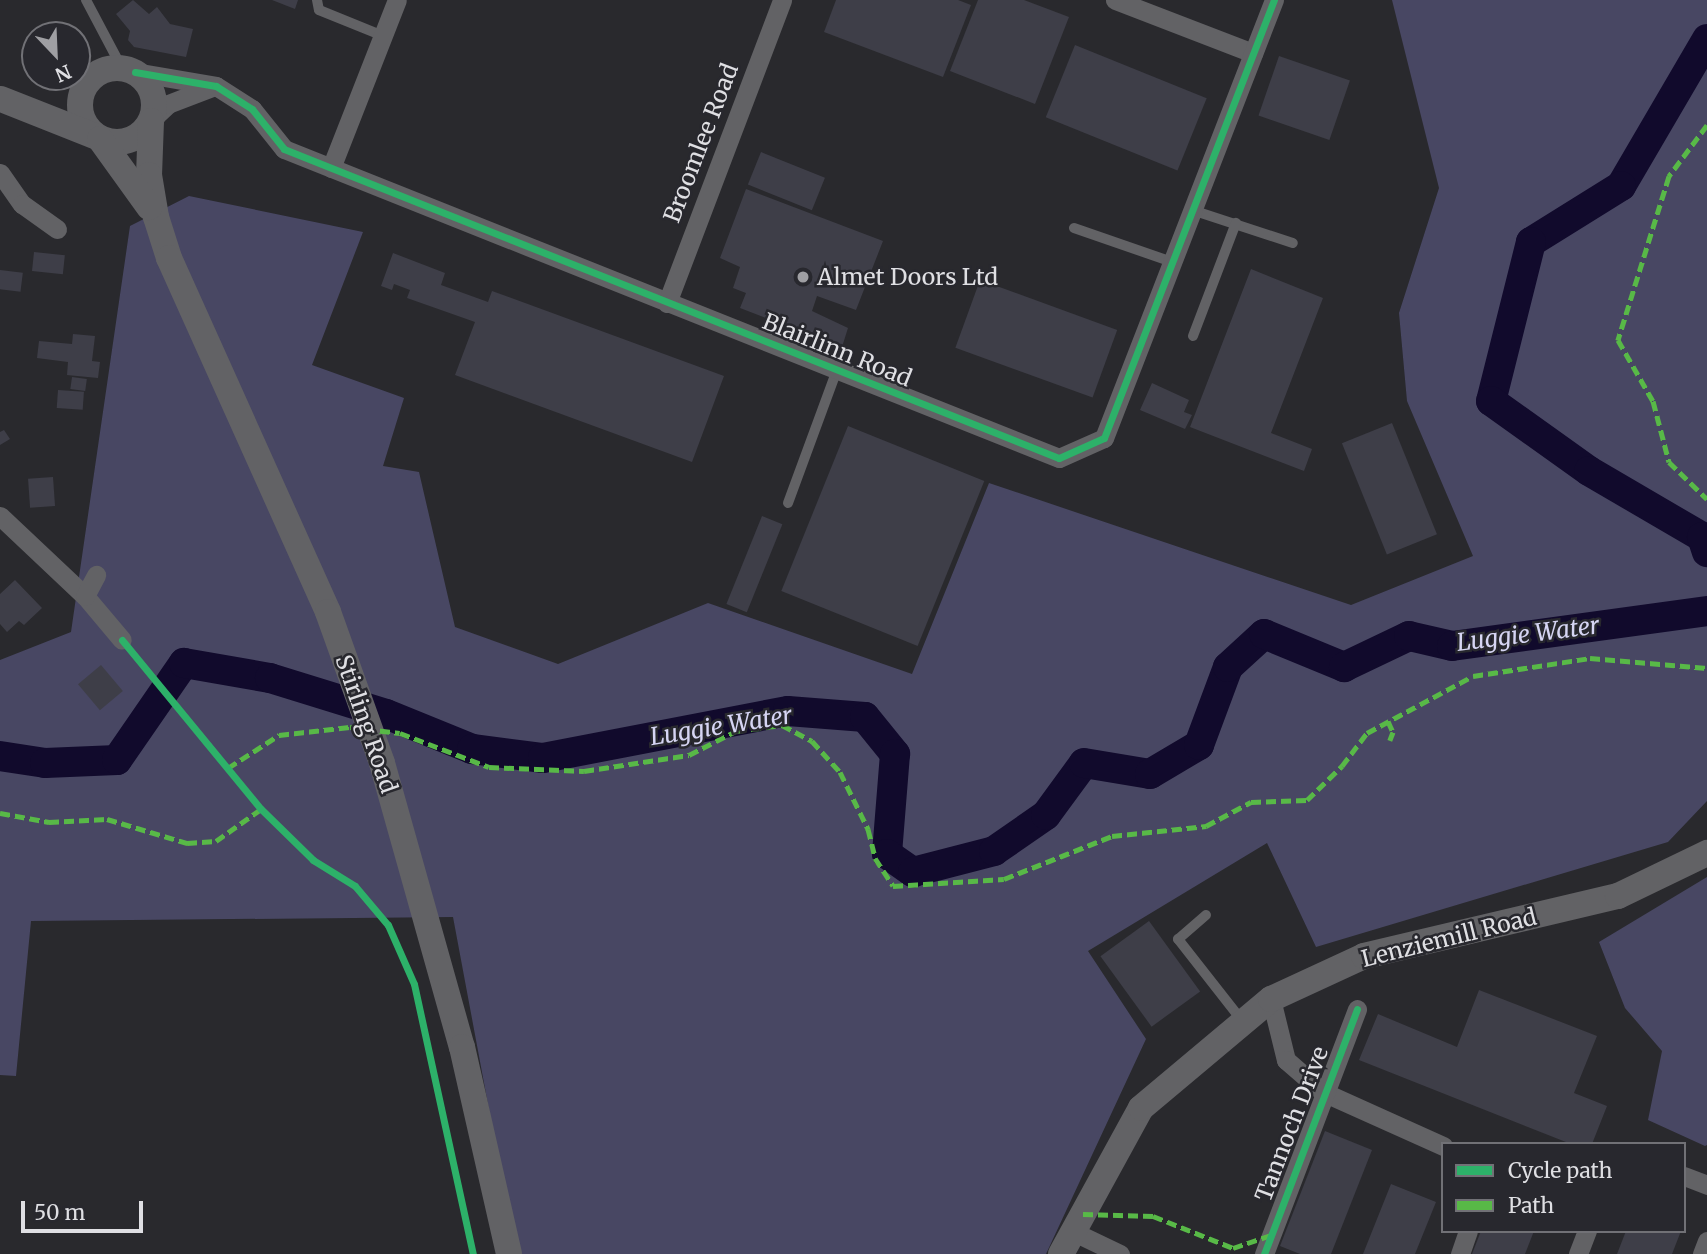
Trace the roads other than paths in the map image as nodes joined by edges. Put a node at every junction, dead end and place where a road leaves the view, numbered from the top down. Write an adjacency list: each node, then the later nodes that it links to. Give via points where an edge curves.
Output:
1 (86, 0): 9 (lane)
2 (317, 0): 7 (lane, via 319,10)
3 (397, 0): 7 (street)
4 (782, 0): 26 (street, Broomlee Road)
5 (1115, 0): 8 (street)
6 (1274, 0): 8 (street, Blairlinn Road)
7 (383, 36): 17 (street)
8 (1253, 53): 19 (street, Blairlinn Road)
9 (129, 70): 10 (main road, via 108,68); 11 (street, Blairlinn Road); 15 (main road, via 153,95)
10 (91, 81)
11 (216, 86): 15 (street, via 175,100); 17 (street, Blairlinn Road, via 252,109 284,149)
12 (75, 91): 14 (main road, via 54,103)
13 (84, 91): 16 (main road, via 80,112)
14 (1, 99): 16 (main road)
15 (151, 121): 16 (main road, via 129,141); 20 (main road, Stirling Road, via 148,162)
16 (99, 138): 20 (main road, Stirling Road)
17 (331, 168): 26 (street, Blairlinn Road)
18 (0, 173): 23 (street, via 22,205)
19 (1192, 210): 21 (lane); 25 (street, Blairlinn Road)
20 (156, 217): 47 (main road, Stirling Road, via 169,258 328,612 382,763 462,1046)
21 (1236, 223): 24 (lane); 27 (lane)
22 (1074, 228): 25 (lane)
23 (57, 229)
24 (1293, 243)
25 (1172, 262): 28 (street, Blairlinn Road, via 1104,438 1059,458)
26 (667, 303): 28 (street, Blairlinn Road)
27 (1193, 336)
28 (837, 370): 29 (lane)
29 (788, 503)
30 (0, 516): 32 (street)
31 (96, 575): 32 (street)
32 (85, 597): 33 (street)
33 (122, 640)
34 (1707, 853): 36 (main road, Lenziemill Road, via 1618,896 1364,956)
35 (1206, 915): 38 (lane, via 1178,939)
36 (1271, 999): 38 (main road, Lenziemill Road); 39 (street, Tannoch Drive, via 1286,1060)
37 (1357, 1009): 39 (street, Tannoch Drive)
38 (1243, 1023): 46 (main road, Lenziemill Road, via 1141,1108)
39 (1323, 1092): 40 (street, Tannoch Drive); 49 (street, Tannoch Drive)
40 (1441, 1145)
41 (1686, 1177): 42 (street)
42 (1707, 1185)
43 (1467, 1233): 50 (street)
44 (1586, 1233): 51 (street)
45 (1707, 1241): 52 (street)
46 (1068, 1243): 48 (street)
47 (509, 1254)
48 (1120, 1254)
49 (1264, 1254)
50 (1460, 1254)
51 (1578, 1254)
52 (1702, 1254)

